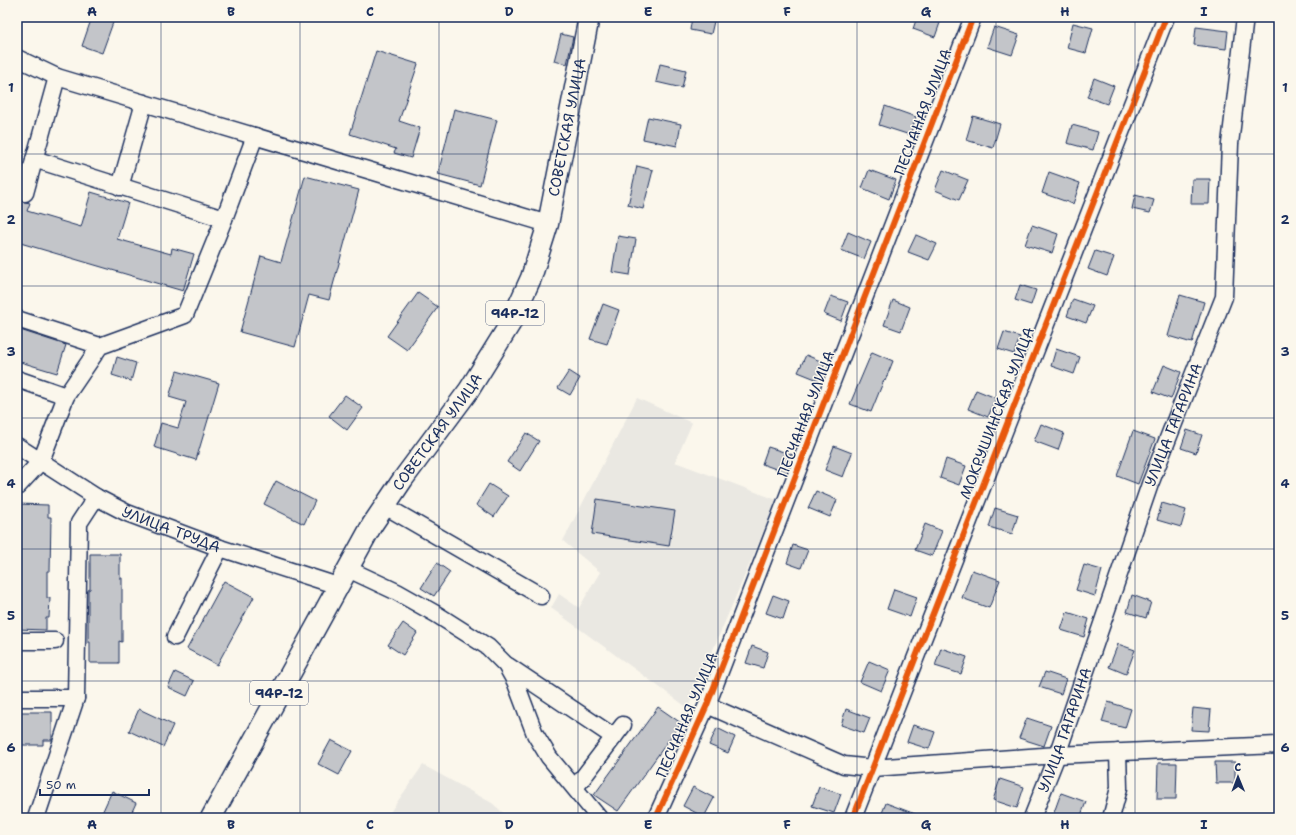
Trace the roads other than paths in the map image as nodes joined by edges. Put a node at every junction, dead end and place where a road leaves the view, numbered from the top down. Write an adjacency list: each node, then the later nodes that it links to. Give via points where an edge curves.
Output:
1 (589, 17): 13 (main road, СОВЕТСКАЯ УЛИЦА / 94Р-12)
2 (973, 17): 33 (street, ПЕСЧАНАЯ УЛИЦА)
3 (1166, 17): 37 (street, МОКРУШИНСКАЯ УЛИЦА)
4 (1245, 17): 36 (street, УЛИЦА ГАГАРИНА, via 1230,144 1224,297 1150,484)
5 (17, 58): 6 (street)
6 (57, 78): 7 (street); 9 (street)
7 (144, 104): 8 (street); 10 (street)
8 (255, 136): 12 (street); 13 (street)
9 (34, 159): 10 (street); 11 (street, via 25,193)
10 (120, 187): 12 (street)
11 (17, 190)
12 (224, 219): 15 (street, via 185,315)
13 (548, 224): 22 (main road, СОВЕТСКАЯ УЛИЦА / 94Р-12, via 531,278 510,324 469,390)
14 (17, 319): 15 (street)
15 (100, 346): 17 (street)
16 (17, 379): 17 (street)
17 (66, 396): 19 (street)
18 (17, 446): 19 (street, УЛИЦА ТРУДА)
19 (41, 461): 20 (street); 21 (street, УЛИЦА ТРУДА)
20 (17, 487)
21 (96, 497): 23 (street, УЛИЦА ТРУДА, via 126,513); 32 (street, via 79,523)
22 (385, 506): 24 (main road, СОВЕТСКАЯ УЛИЦА / 94Р-12); 26 (street)
23 (220, 548): 25 (street, УЛИЦА ТРУДА); 27 (street)
24 (348, 569): 25 (main road, СОВЕТСКАЯ УЛИЦА / 94Р-12); 30 (street, via 436,614 488,647)
25 (338, 586): 40 (main road, СОВЕТСКАЯ УЛИЦА / 94Р-12)
26 (541, 596)
27 (175, 637)
28 (17, 641): 29 (street)
29 (55, 641)
30 (506, 665): 38 (street, via 515,681 535,734); 38 (street, via 618,731)
31 (17, 698): 32 (street)
32 (76, 698): 39 (street)
33 (708, 705): 37 (street, via 844,765); 42 (street, ПЕСЧАНАЯ УЛИЦА)
34 (1279, 745): 35 (street)
35 (1118, 752): 36 (street); 45 (street, via 1119,788)
36 (1057, 755): 37 (street); 44 (street, УЛИЦА ГАГАРИНА)
37 (872, 768): 43 (street, МОКРУШИНСКАЯ УЛИЦА)
38 (575, 788): 41 (street)
39 (36, 818)
40 (211, 818)
41 (599, 818)
42 (656, 818)
43 (853, 818)
44 (1032, 818)
45 (1111, 818)

